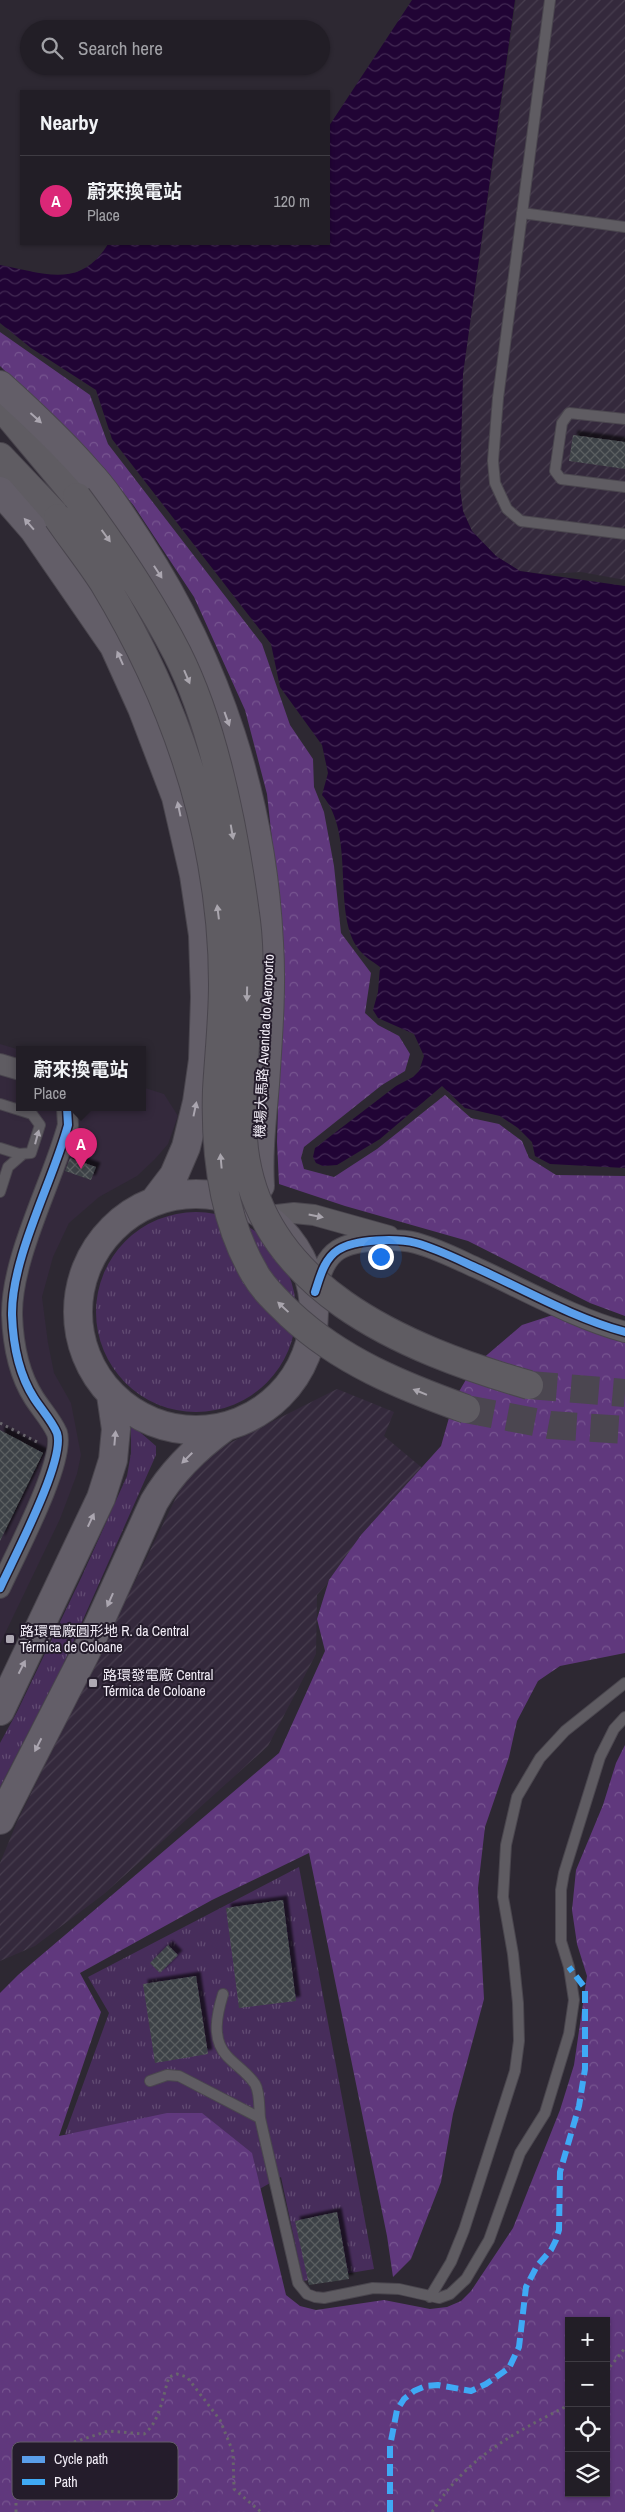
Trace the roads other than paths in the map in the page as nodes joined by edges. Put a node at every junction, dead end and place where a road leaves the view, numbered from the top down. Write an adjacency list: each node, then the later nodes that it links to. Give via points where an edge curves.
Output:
1 (550, 0): 2 (lane)
2 (522, 213): 3 (lane); 10 (lane, via 498,398 492,461 495,483 507,508 521,522)
3 (625, 227)
4 (0, 385): 21 (main road, 機場大馬路 Avenida do Aeroporto, one-way to 21, via 90,473 131,530 164,580 228,720 248,787 263,866 269,981 259,1158 261,1190)
5 (0, 405): 25 (main road, one-way to 25, bridge, via 110,542 178,654 201,710 229,815 247,926 243,1141 251,1184 263,1219 297,1264 324,1291 357,1313 419,1347)
6 (625, 419): 8 (lane, via 568,413 562,423 555,471 561,479)
7 (0, 457): 27 (main road, one-way to 7, bridge, via 413,1389 336,1351 273,1297 256,1276 241,1247 222,1178 217,1093 223,984 220,930 212,862 200,807 171,714 102,580 58,518)
8 (625, 487)
9 (0, 491): 20 (main road, one-way to 9, via 174,1175 186,1148 203,1060 203,935 192,867 176,797 114,646 34,530)
10 (625, 534)
11 (0, 1064): 12 (street)
12 (16, 1069)
13 (0, 1104): 14 (lane, one-way to 13)
14 (16, 1109)
15 (22, 1111): 18 (lane, one-way to 15, via 31,1153 40,1125 32,1114)
16 (67, 1111): 29 (street, via 68,1125 24,1252 12,1312 15,1349 22,1375 32,1396 56,1430 58,1453)
17 (0, 1148): 18 (lane)
18 (23, 1154): 19 (lane, via 8,1167)
19 (0, 1192)
20 (155, 1200): 21 (main road, via 196,1192 214,1193 245,1202); 26 (main road, via 111,1229 90,1259 79,1294 79,1331 90,1366)
21 (268, 1216): 22 (street, one-way to 22, via 314,1215); 23 (main road, via 310,1271)
22 (415, 1243): 23 (street, via 376,1241 348,1245 329,1258); 24 (street, via 599,1325)
23 (315, 1292): 28 (main road, via 315,1320 304,1361 288,1387 261,1411)
24 (625, 1332)
25 (529, 1385)
26 (111, 1395): 28 (main road, via 138,1416 162,1426 207,1431); 31 (main road, one-way to 26, via 101,1498 113,1460 116,1429)
27 (466, 1409)
28 (225, 1427): 33 (main road, one-way to 33, via 166,1481 86,1652)
29 (0, 1588)
30 (625, 1683): 37 (lane, via 565,1731 540,1758 517,1797 506,1845 503,1897 518,2003 519,2041 515,2070 464,2230 451,2262)
31 (0, 1711)
32 (625, 1717): 37 (lane, via 614,1729 600,1757 564,1873 561,1941 574,2000 569,2034 545,2113 520,2153 489,2240 466,2279 450,2294 439,2298)
33 (0, 1820)
34 (223, 1994): 36 (lane, via 217,2015 219,2045 256,2086)
35 (150, 2081): 36 (lane, via 167,2075 179,2076)
36 (260, 2118): 37 (lane, via 298,2283 302,2288 315,2297 324,2298 373,2288 407,2290)
37 (430, 2296)

